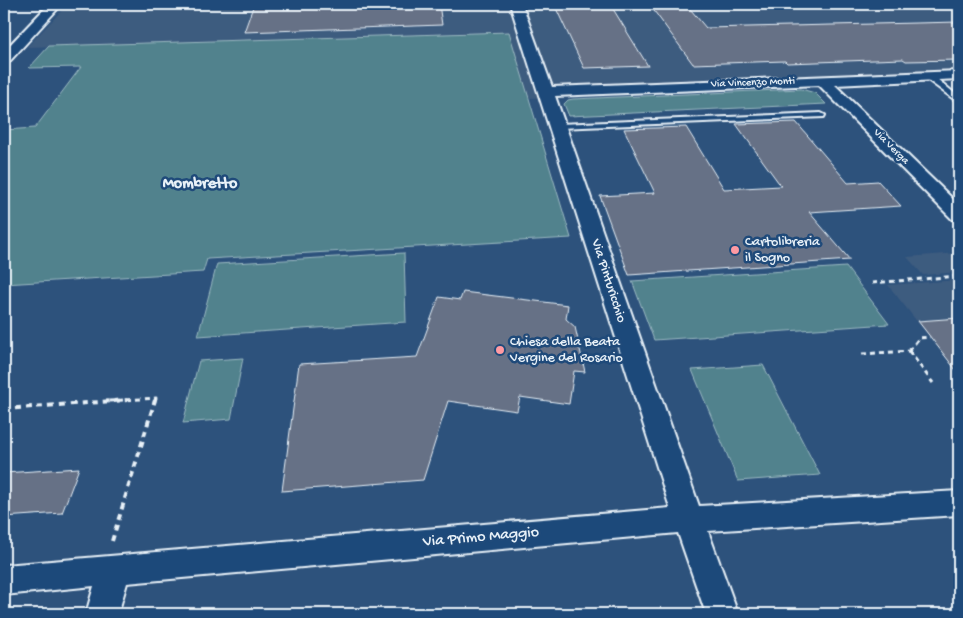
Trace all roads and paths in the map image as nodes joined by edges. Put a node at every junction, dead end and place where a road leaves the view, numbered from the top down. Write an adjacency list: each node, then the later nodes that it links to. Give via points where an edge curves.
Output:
1 (56, 4): 3 (street)
2 (516, 4): 7 (street, Via Pinturicchio)
3 (4, 59)
4 (959, 74): 5 (street, Via Vincenzo Monti)
5 (928, 76): 6 (street, Via Vincenzo Monti); 8 (lane)
6 (822, 80): 7 (street, Via Vincenzo Monti); 11 (street, Via Verga)
7 (547, 92): 10 (street, Via Pinturicchio)
8 (959, 100)
9 (821, 115): 10 (lane)
10 (559, 126): 20 (street, Via Pinturicchio)
11 (959, 215)
12 (959, 276): 13 (path)
13 (872, 283)
14 (930, 336): 15 (path, via 919,338)
15 (909, 351): 16 (path); 17 (path)
16 (862, 354)
17 (933, 383)
18 (4, 408): 21 (path, via 156,398)
19 (959, 503): 20 (street, Via Primo Maggio)
20 (688, 519): 21 (street, Via Primo Maggio); 24 (street, Via Pinturicchio)
21 (108, 572): 22 (street, Via Primo Maggio); 23 (street)
22 (4, 580)
23 (102, 614)
24 (722, 614)

